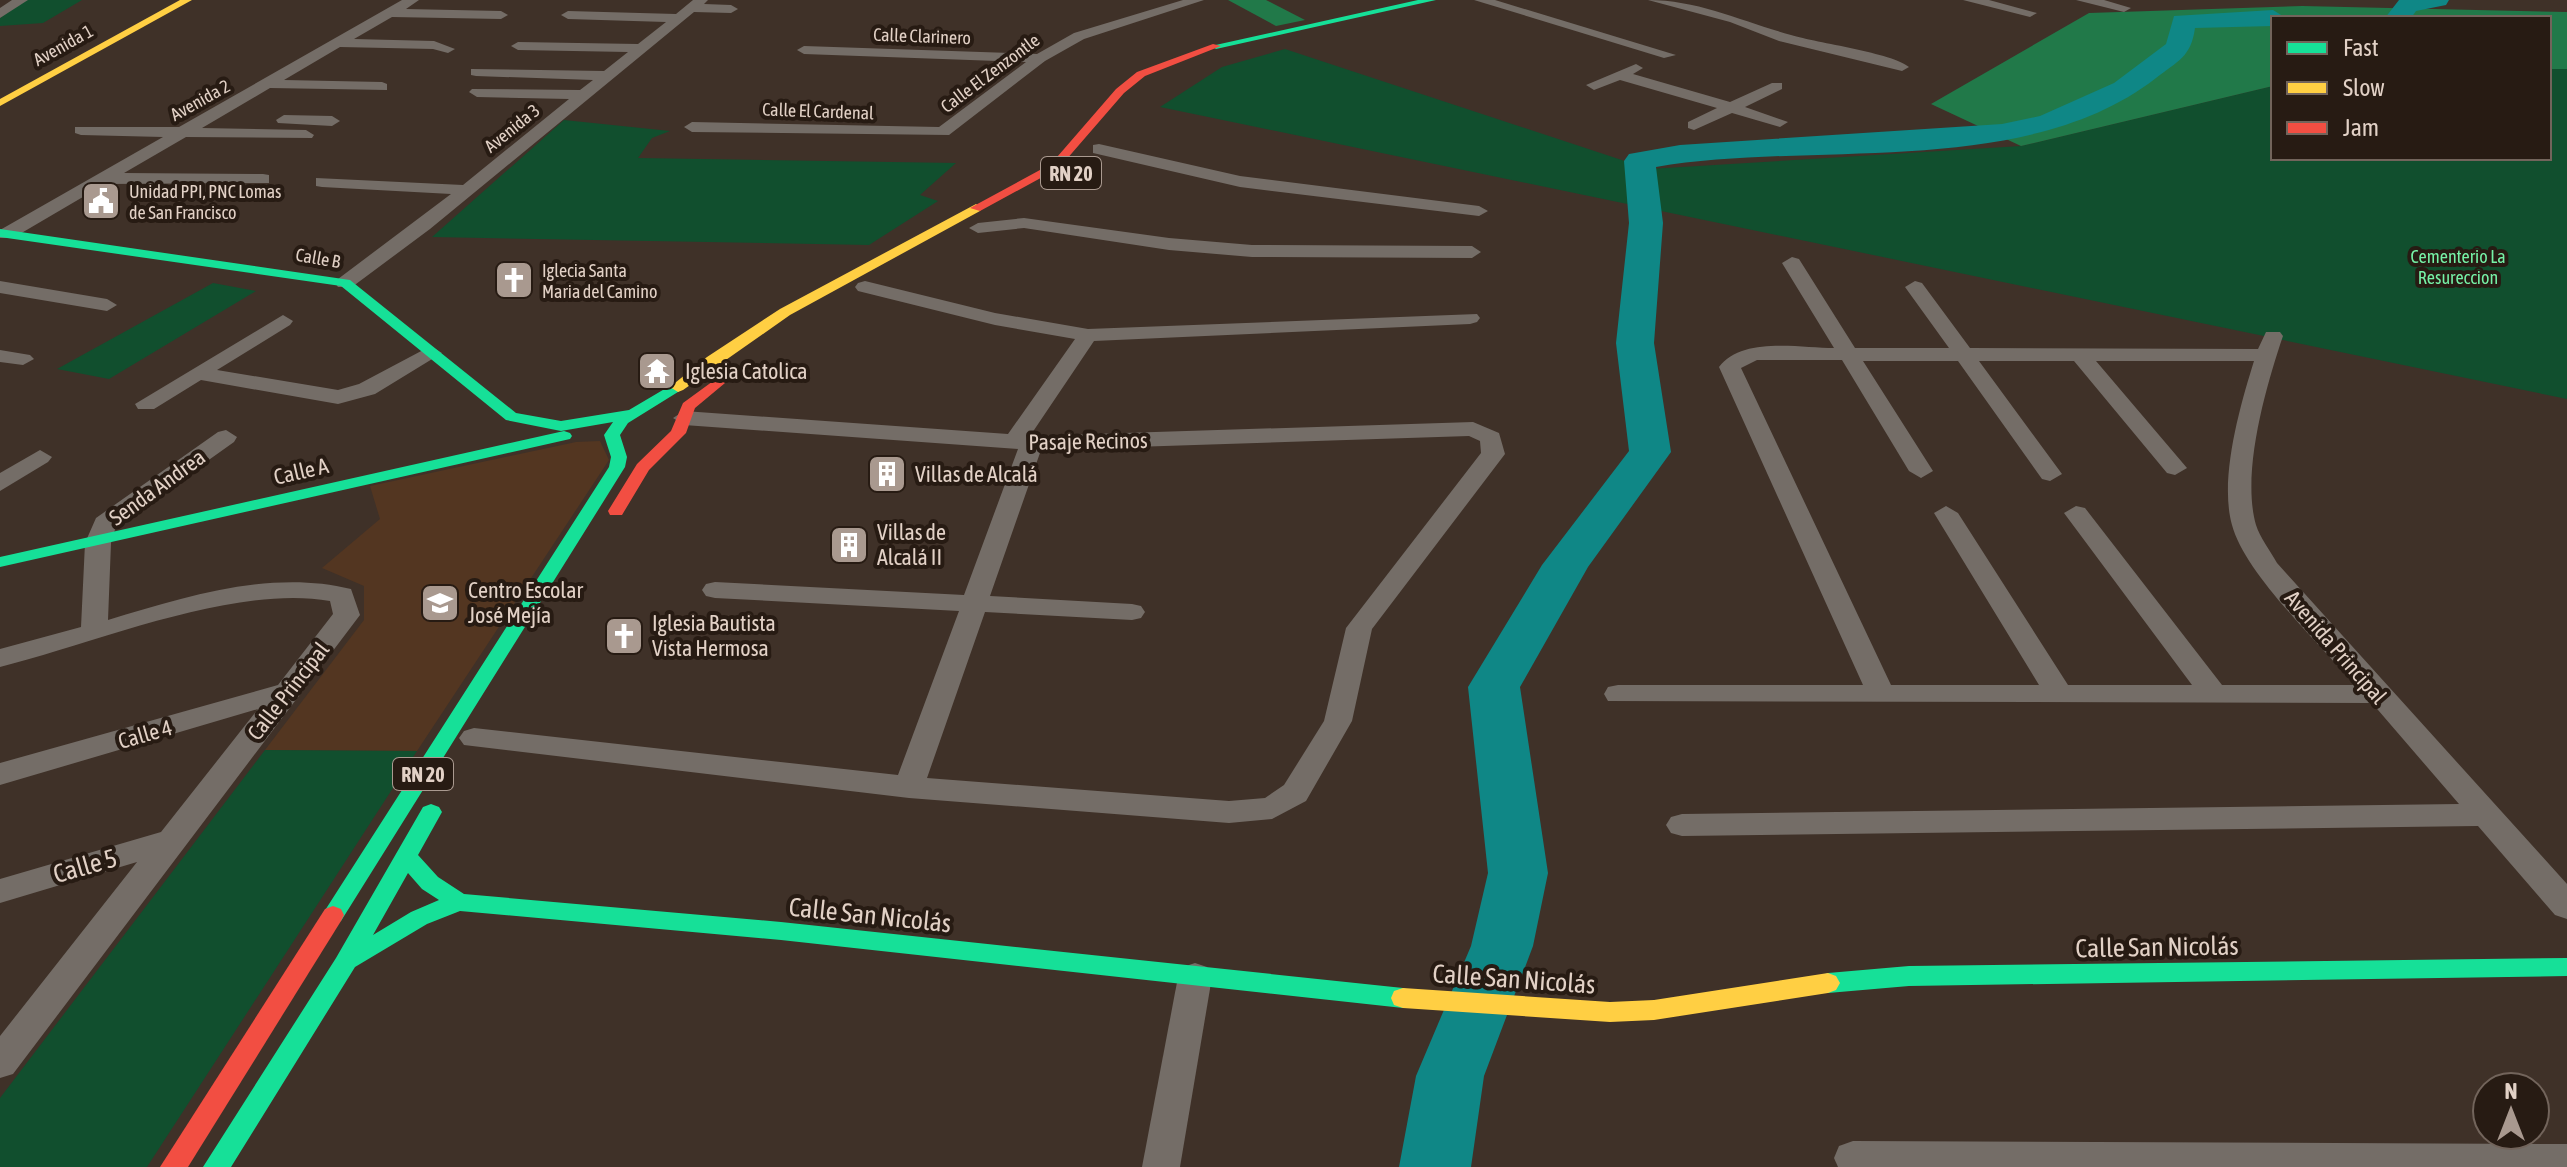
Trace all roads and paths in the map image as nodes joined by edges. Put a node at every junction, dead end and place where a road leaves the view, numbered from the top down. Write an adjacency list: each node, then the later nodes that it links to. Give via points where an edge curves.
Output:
1 (21, 0): 20 (street)
2 (187, 0): 37 (main road, Avenida 1)
3 (412, 0): 18 (street, Avenida 2)
4 (443, 0): 15 (street)
5 (1197, 0): 14 (street, Calle El Zenzontle)
6 (1431, 0): 79 (main road, RN 20, via 1237,40 1154,67 1120,91 1055,166 782,312 665,398)
7 (1481, 0): 31 (street, via 1669,55)
8 (1655, 0): 29 (street)
9 (1970, 0): 19 (street)
10 (2083, 0): 16 (street)
11 (1146, 1): 14 (street)
12 (1453, 3): 43 (main road, via 1209,56 1151,86)
13 (696, 4): 17 (street); 22 (street, Avenida 3)
14 (1173, 5): 28 (street, Calle El Zenzontle, via 1105,25)
15 (498, 8): 18 (street)
16 (2124, 8)
17 (731, 9)
18 (391, 13): 23 (street, Avenida 2)
19 (2030, 13)
20 (0, 14)
21 (568, 15): 22 (street)
22 (680, 18): 26 (street, Avenida 3)
23 (365, 28): 24 (street, Avenida 2); 24 (street, via 451,30 443,45)
24 (339, 43): 33 (street, Avenida 2)
25 (518, 46): 26 (street)
26 (642, 48): 32 (street, Avenida 3)
27 (804, 50): 28 (street, Calle Clarinero)
28 (1040, 58): 51 (street, Calle El Zenzontle)
29 (1902, 67)
30 (476, 72): 32 (street)
31 (1619, 75): 34 (street); 42 (street)
32 (607, 76): 40 (street, Avenida 3)
33 (270, 84): 36 (street); 44 (street, Avenida 2)
34 (1594, 85)
35 (1777, 86): 42 (street)
36 (382, 87)
37 (20, 91): 38 (street); 41 (main road, Avenida 1)
38 (0, 92)
39 (477, 92): 40 (street)
40 (584, 95): 57 (street, Avenida 3)
41 (0, 103)
42 (1730, 108): 46 (street); 47 (street)
43 (1124, 116)
44 (207, 118): 45 (street); 50 (street, Avenida 2)
45 (332, 121)
46 (1780, 122)
47 (1694, 125)
48 (692, 127): 51 (street, Calle El Cardenal)
49 (81, 130): 50 (street)
50 (184, 132): 52 (street); 55 (street, Avenida 2)
51 (943, 132)
52 (306, 135)
53 (1104, 143): 58 (street, via 1171,170 1227,181); 59 (main road, RN 20, via 1042,193)
54 (263, 179): 55 (street)
55 (98, 181): 60 (street, Avenida 2)
56 (322, 182): 57 (street)
57 (467, 190): 63 (street, Avenida 3)
58 (1479, 211)
59 (978, 228): 61 (street, via 1029,214 1169,244 1252,251); 65 (main road, RN 20)
60 (3, 234): 63 (main road, Calle B)
61 (1472, 252)
62 (1792, 263): 72 (street)
63 (345, 283): 71 (main road, Calle B)
64 (0, 287): 67 (street)
65 (865, 287): 70 (street); 81 (main road, RN 20, via 779,335 688,406)
66 (1915, 287): 73 (street)
67 (107, 305)
68 (1470, 318): 70 (street)
69 (283, 321): 77 (street)
70 (1088, 335): 83 (street)
71 (432, 353): 77 (street, via 367,389 338,397); 80 (main road, Calle B)
72 (1847, 354): 73 (street); 89 (street); 103 (street, via 1757,354 1730,367)
73 (1963, 354): 74 (street); 90 (street)
74 (2079, 354): 88 (street); 107 (street, Avenida Principal, via 2270,346 2250,421 2243,522 2266,566)
75 (0, 356): 76 (street)
76 (23, 359)
77 (198, 373): 78 (street)
78 (146, 404)
79 (630, 414): 80 (main road, Calle B, via 561,426); 81 (main road, via 658,411); 85 (main road, RN 20, via 616,425)
80 (511, 417): 86 (main road, via 514,429)
81 (684, 418): 83 (street, Pasaje Recinos); 84 (main road, RN 20)
82 (226, 437): 95 (street, Senda Andrea, via 105,523)
83 (1023, 442): 98 (street); 110 (street, Pasaje Recinos, via 1473,429 1491,438 1493,454 1359,628 1338,721 1295,793 1272,808 1229,812)
84 (667, 443): 85 (main road, Calle A, via 635,450); 94 (main road, RN 20, via 643,467)
85 (614, 444): 86 (main road, Calle A, via 593,436 566,436); 125 (main road, RN 20, via 617,467)
86 (493, 450): 95 (main road, Calle A)
87 (40, 457): 91 (street)
88 (2175, 468)
89 (1921, 471)
90 (2050, 474)
91 (0, 484)
92 (1946, 513): 104 (street)
93 (2076, 513): 105 (street)
94 (604, 531)
95 (98, 543): 96 (main road, Calle A); 100 (street)
96 (0, 562)
97 (715, 590): 98 (street)
98 (972, 604): 99 (street); 110 (street)
99 (1132, 612)
100 (94, 631): 101 (street, Calle Principal); 102 (street, Calle Principal, via 283,589 321,588 342,595 347,615)
101 (0, 658)
102 (289, 691): 109 (street, Calle 4); 114 (street, Calle Principal)
103 (1880, 691): 104 (street); 106 (street)
104 (2058, 692): 105 (street)
105 (2213, 693): 107 (street)
106 (1618, 694)
107 (2376, 694): 112 (street, Avenida Principal)
108 (474, 738): 110 (street)
109 (0, 774)
110 (909, 787)
111 (440, 797): 115 (main road, RN 20)
112 (2485, 815): 113 (street); 118 (street, Avenida Principal)
113 (1682, 825)
114 (170, 841): 116 (street, Calle 5); 122 (street, Calle Principal)
115 (406, 856): 117 (main road, Calle San Nicolás, via 436,890); 119 (main road, RN 20)
116 (0, 891)
117 (459, 902): 119 (main road, via 380,939); 121 (main road, Calle San Nicolás)
118 (2567, 906)
119 (344, 965): 126 (main road, RN 20)
120 (2567, 967): 121 (main road, Calle San Nicolás, via 1909,976 1654,1010 1385,997)
121 (1195, 977): 127 (street)
122 (0, 1063)
123 (1853, 1158): 124 (street)
124 (2567, 1161)
125 (173, 1167)
126 (216, 1167)
127 (1161, 1167)

